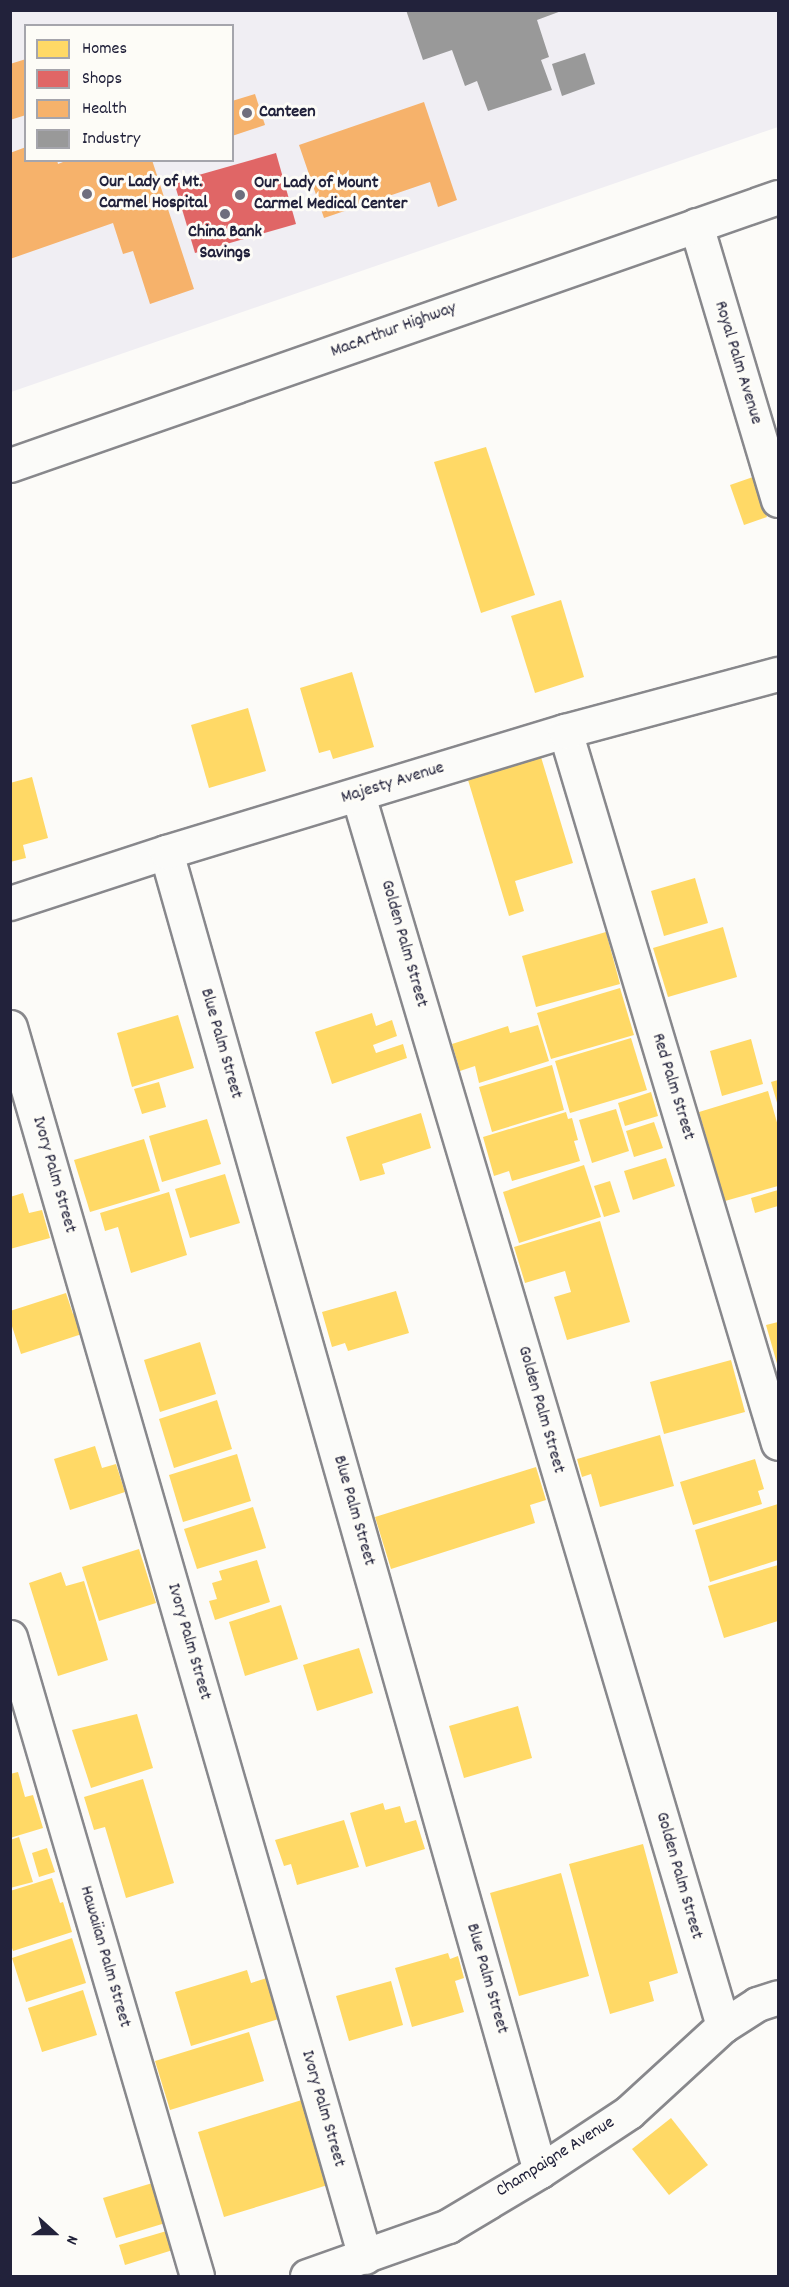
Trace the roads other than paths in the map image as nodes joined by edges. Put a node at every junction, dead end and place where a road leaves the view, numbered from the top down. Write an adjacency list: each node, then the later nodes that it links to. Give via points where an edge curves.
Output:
1 (778, 197): 2 (main road, MacArthur Highway)
2 (696, 225): 3 (main road, MacArthur Highway); 4 (main road, Royal Palm Avenue)
3 (10, 465)
4 (778, 500)
5 (778, 674): 6 (main road, Majesty Avenue)
6 (565, 731): 7 (main road, Majesty Avenue); 11 (main road, Red Palm Street)
7 (358, 795): 8 (main road, Majesty Avenue); 14 (main road, Golden Palm Street)
8 (166, 852): 9 (main road, Majesty Avenue); 15 (main road, Blue Palm Street)
9 (10, 903)
10 (10, 1028): 16 (main road, Ivory Palm Street)
11 (778, 1443)
12 (10, 1637): 17 (main road, Hawaiian Palm Street)
13 (778, 1996): 14 (main road, Champaigne Avenue, via 757,2004)
14 (723, 2026): 15 (main road, Champaigne Avenue, via 629,2112)
15 (540, 2171): 16 (main road, Champaigne Avenue, via 448,2226)
16 (365, 2257): 18 (main road, Champaigne Avenue)
17 (197, 2277)
18 (308, 2277)

